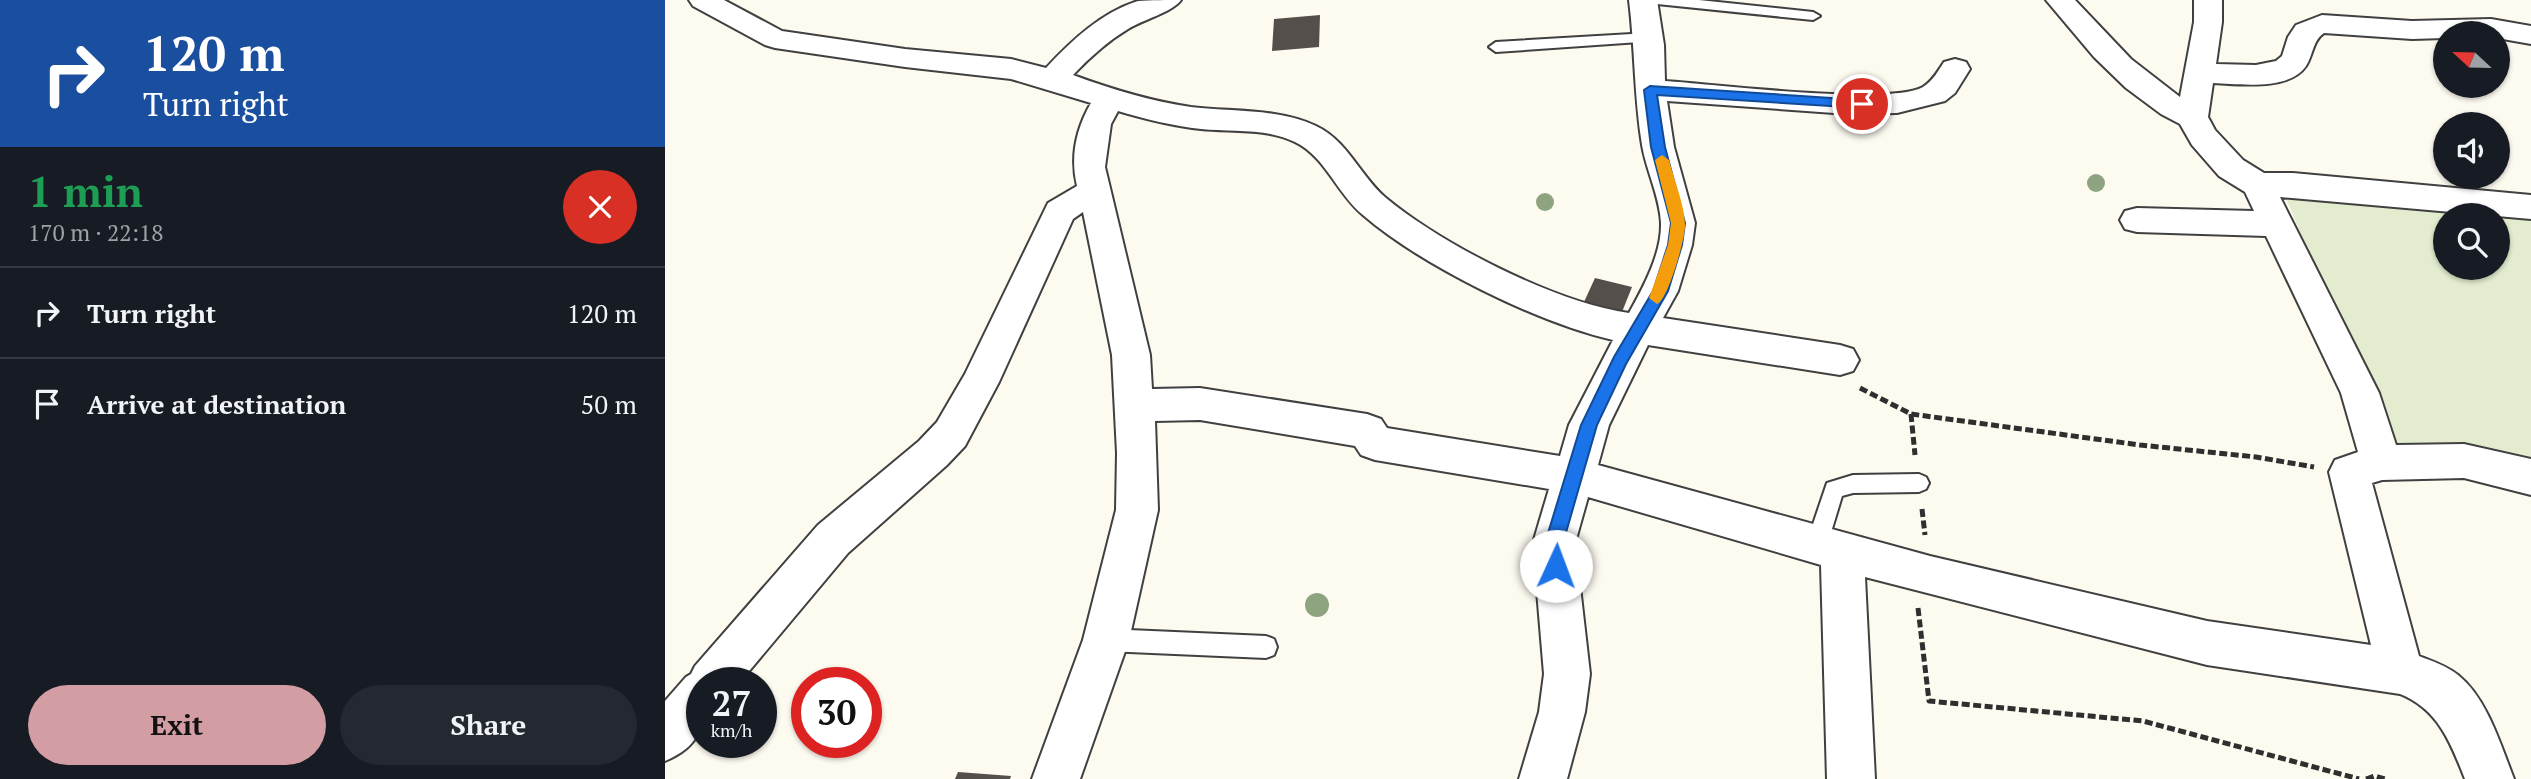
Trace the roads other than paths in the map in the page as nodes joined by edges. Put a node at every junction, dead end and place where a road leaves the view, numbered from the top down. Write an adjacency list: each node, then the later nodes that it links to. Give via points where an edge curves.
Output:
1 (703, 0): 13 (street, via 775,39 1011,69)
2 (1167, 0): 13 (street, via 1118,20)
3 (1643, 0): 9 (street)
4 (1657, 0): 7 (lane)
5 (2060, 0): 16 (street, via 2160,102)
6 (2208, 0): 12 (street)
7 (1814, 16)
8 (2531, 35): 12 (street, via 2491,28 2411,30 2322,24 2305,31 2297,57 2285,69 2265,74)
9 (1649, 38): 10 (lane); 14 (street)
10 (1496, 47)
11 (1955, 69): 14 (street, via 1942,89 1927,96 1877,104)
12 (2199, 74): 16 (street)
13 (1053, 79): 15 (street)
14 (1650, 90): 22 (street, via 1658,147 1678,223 1660,291)
15 (1109, 99): 18 (street, via 1091,143 1089,167); 22 (street, via 1145,110 1267,125 1307,135 1374,206 1449,255 1588,318)
16 (2192, 117): 17 (street, via 2203,138 2231,168)
17 (2258, 185): 19 (street); 21 (street)
18 (1095, 192): 24 (street, via 1131,355); 32 (street, via 1060,212 981,382 951,434 833,539)
19 (2531, 206)
20 (2137, 220): 21 (street)
21 (2275, 224): 25 (street, via 2360,393)
22 (1640, 329): 23 (street); 26 (street, via 1589,425)
23 (1840, 360)
24 (1134, 405): 26 (street, via 1200,404 1367,431 1375,443); 30 (street, via 1137,510)
25 (2366, 468): 27 (street, via 2465,461); 33 (street)
26 (1575, 476): 29 (street); 37 (street, via 1554,543 1567,674 1562,712)
27 (2531, 477)
28 (1919, 484): 29 (lane, via 1853,484 1834,489)
29 (1829, 548): 33 (street, via 2207,643); 38 (street)
30 (1106, 640): 31 (lane); 36 (street)
31 (1266, 648)
32 (724, 667)
33 (2400, 672): 39 (street, via 2445,693)
34 (686, 712): 35 (street)
35 (665, 737)
36 (1056, 779)
37 (1543, 779)
38 (1851, 779)
39 (2490, 779)

